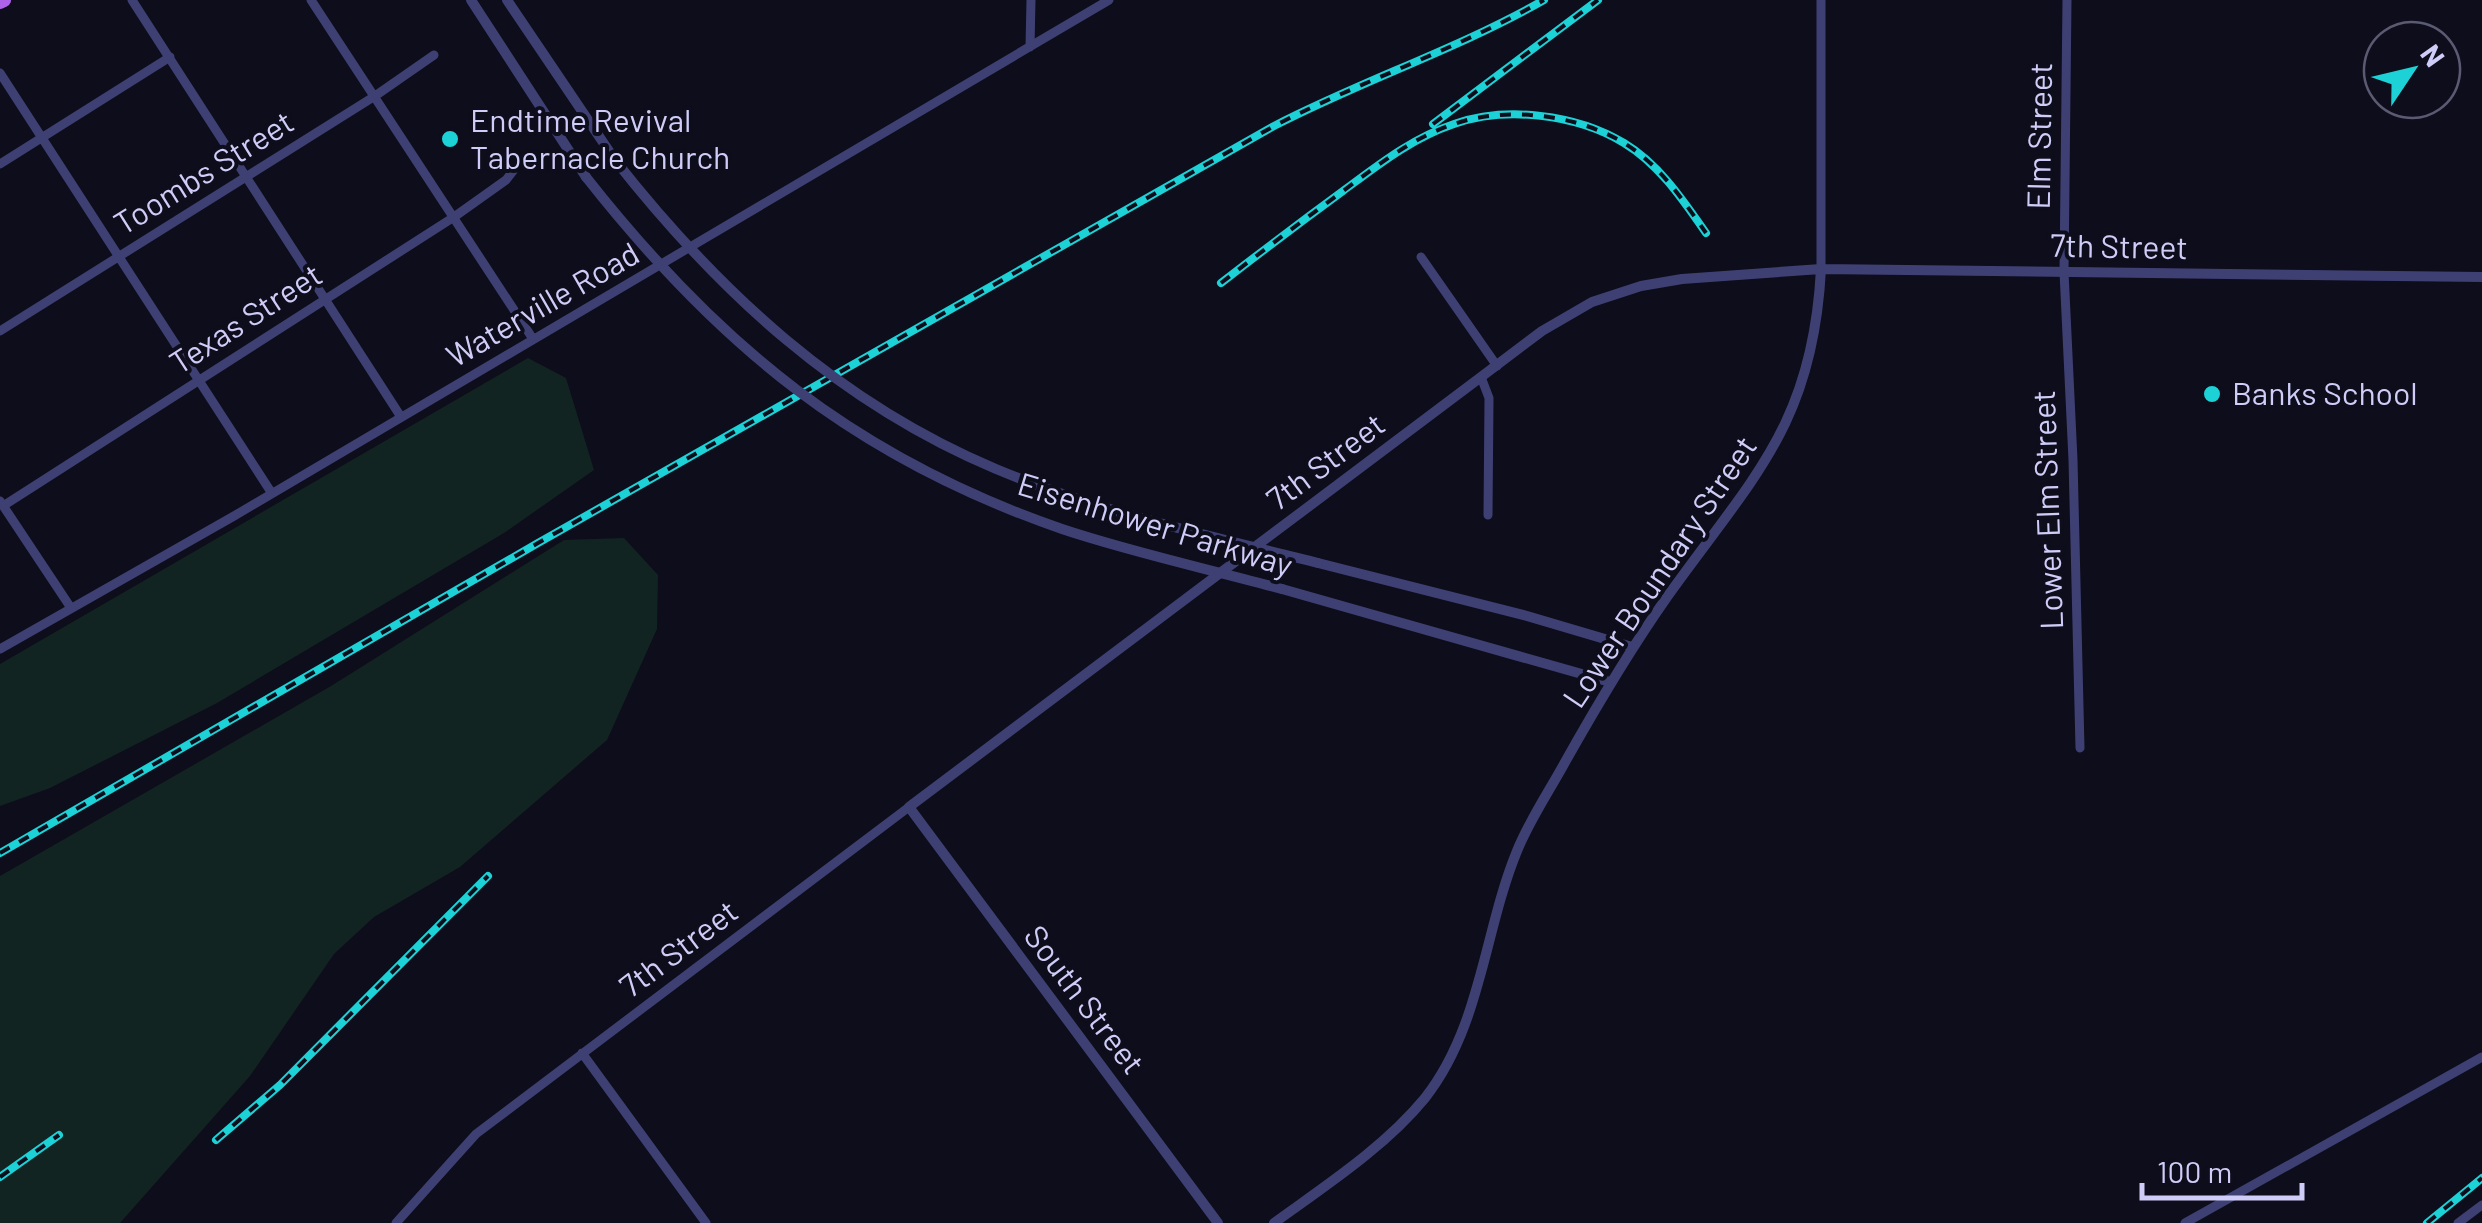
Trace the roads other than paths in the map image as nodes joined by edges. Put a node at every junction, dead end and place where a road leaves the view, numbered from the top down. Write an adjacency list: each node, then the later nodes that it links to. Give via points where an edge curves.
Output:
1 (132, 0): 11 (street)
2 (311, 0): 13 (street)
3 (470, 0): 37 (street, Eisenhower Parkway, bridge, via 634,238 720,329 812,403 879,446 950,483 1105,542)
4 (508, 0): 35 (street, Eisenhower Parkway, bridge, via 615,160 682,243 736,299 818,366 897,418 991,467 1062,494)
5 (1031, 0): 9 (street)
6 (1109, 0): 9 (street, Waterville Road)
7 (1820, 0): 21 (street)
8 (2067, 0): 22 (street, Elm Street)
9 (1030, 48): 26 (street, Waterville Road)
10 (434, 55): 13 (street, Toombs Street)
11 (170, 57): 14 (street); 17 (street)
12 (0, 74): 14 (street)
13 (375, 96): 17 (street, Toombs Street); 18 (street)
14 (43, 138): 15 (street); 19 (street)
15 (0, 164)
16 (512, 171): 18 (street, Texas Street)
17 (246, 176): 19 (street, Toombs Street); 24 (street)
18 (454, 217): 24 (street, Texas Street); 26 (street)
19 (119, 257): 25 (street, Toombs Street); 29 (street)
20 (1421, 258): 27 (street)
21 (1820, 269): 22 (street, 7th Street); 27 (street, 7th Street, via 1682,279 1618,292 1571,313); 35 (street, Lower Boundary Street, via 1803,384 1776,445)
22 (2064, 272): 23 (street, 7th Street); 38 (street, Lower Elm Street)
23 (2482, 277)
24 (326, 296): 29 (street, Texas Street); 30 (street)
25 (0, 332)
26 (533, 339): 30 (street, Waterville Road)
27 (1496, 366): 28 (street, 7th Street)
28 (1481, 377): 33 (street, via 1488,398); 39 (street, 7th Street)
29 (198, 380): 31 (street); 32 (street, Texas Street)
30 (402, 417): 31 (street, Waterville Road)
31 (271, 492): 34 (street, Waterville Road)
32 (2, 503): 34 (street)
33 (1488, 514)
34 (71, 608): 36 (street, Waterville Road)
35 (1632, 648): 37 (street, Lower Boundary Street)
36 (0, 649)
37 (1610, 682): 46 (street, Lower Boundary Street, via 1517,850 1446,1065 1398,1126)
38 (2080, 748)
39 (909, 807): 40 (street, 7th Street); 45 (street, South Street)
40 (582, 1053): 43 (street, 7th Street, via 476,1134); 44 (street)
41 (2482, 1056): 47 (street)
42 (2482, 1205): 48 (street)
43 (396, 1223)
44 (706, 1223)
45 (1218, 1223)
46 (1274, 1223)
47 (2185, 1223)
48 (2458, 1223)

